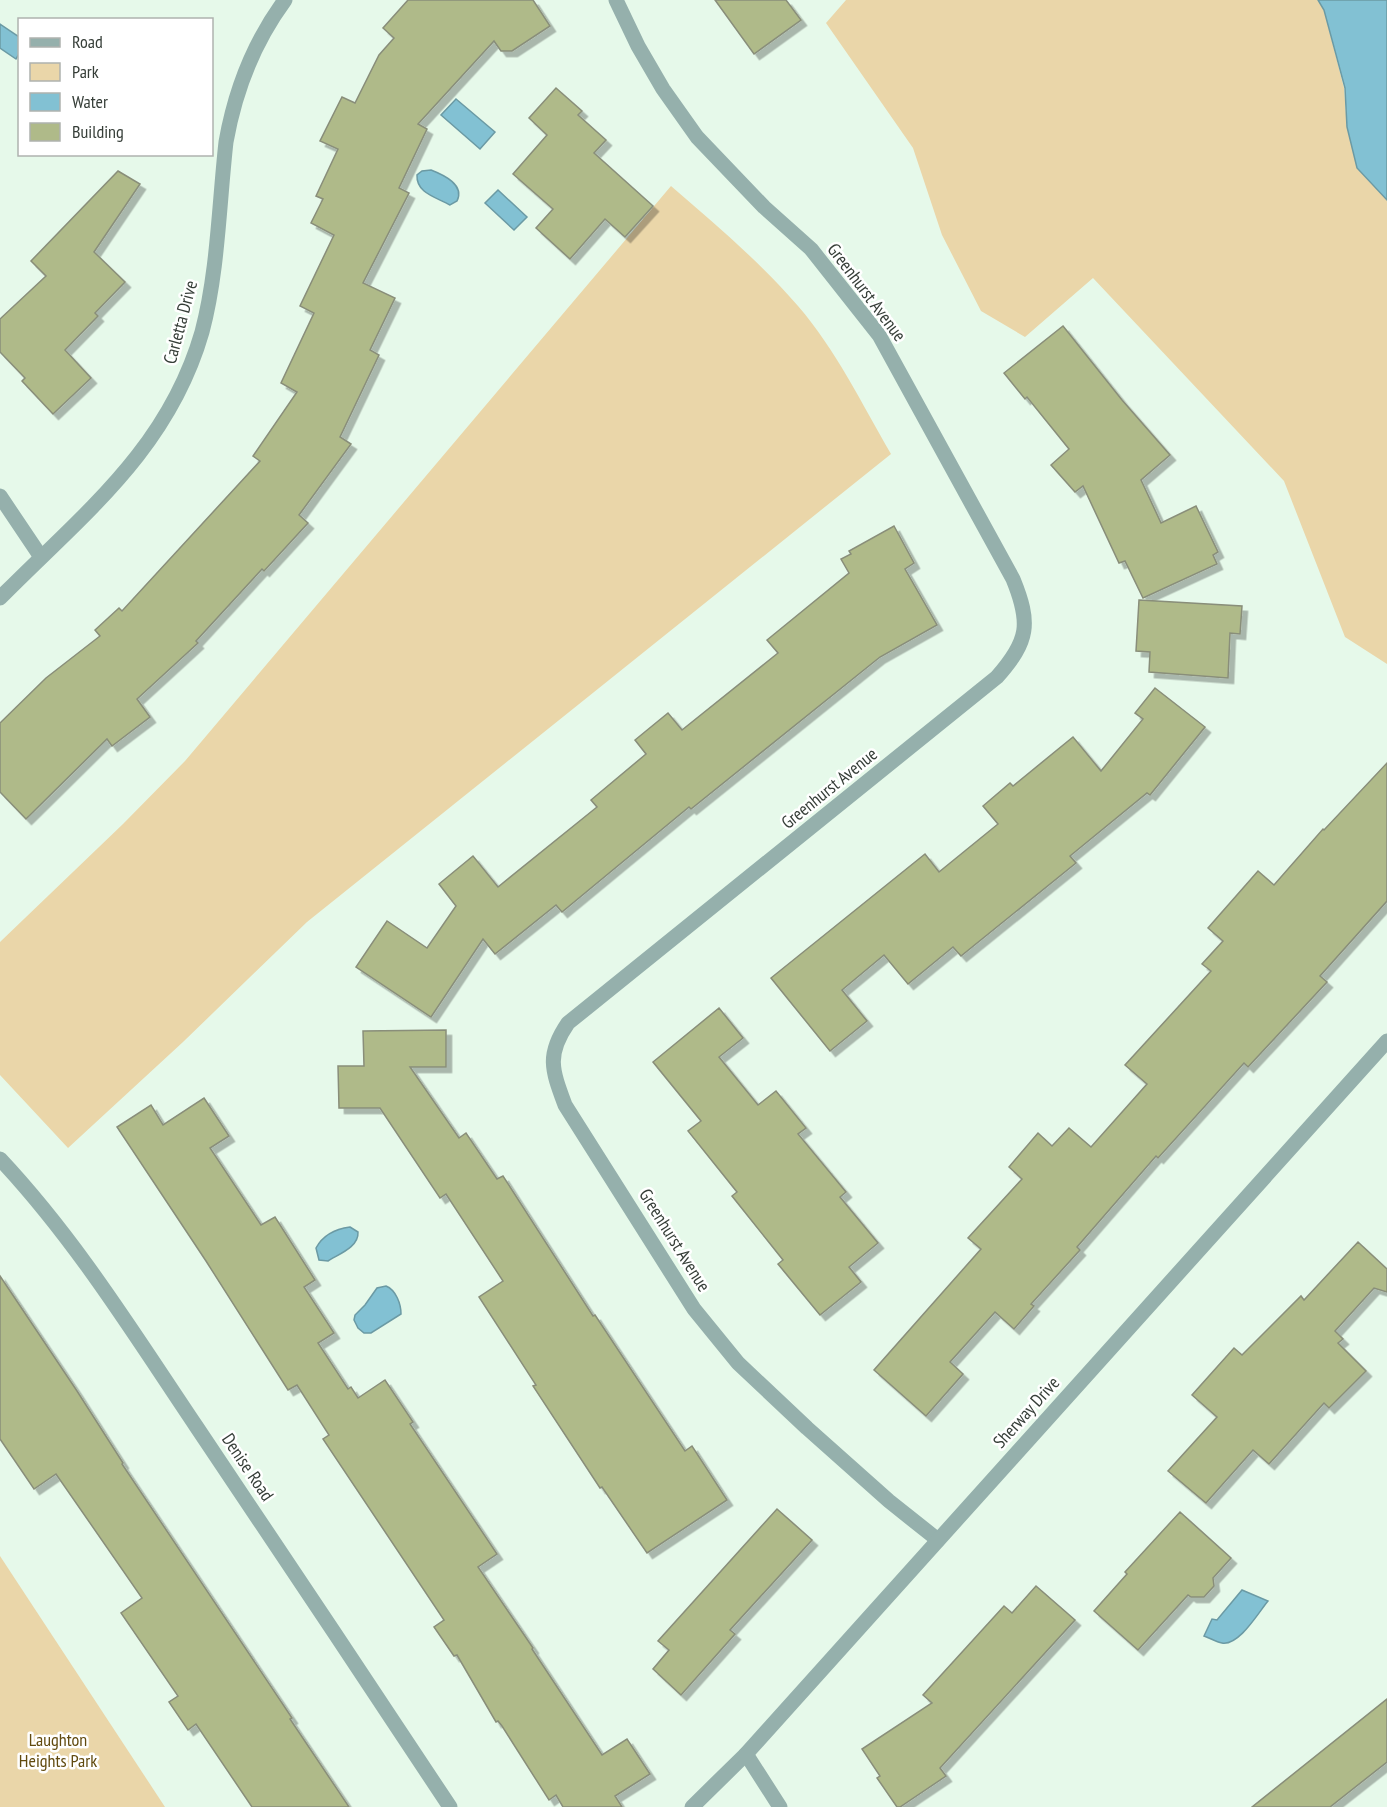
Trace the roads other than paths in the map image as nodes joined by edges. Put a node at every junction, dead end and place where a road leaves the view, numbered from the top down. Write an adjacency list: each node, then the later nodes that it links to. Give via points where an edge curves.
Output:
1 (285, 0): 4 (street, Carletta Drive, via 254,52 230,119 208,302 193,360 162,422 134,463)
2 (616, 0): 8 (street, Greenhurst Avenue, via 663,89 697,137 811,249 879,334 1013,579 1026,621 1015,657 997,677 568,1023 552,1054 553,1073 565,1105 694,1308 738,1363 889,1501)
3 (0, 496): 4 (street)
4 (41, 557): 5 (street, Carletta Drive)
5 (0, 598)
6 (1387, 1041): 8 (street, Sherway Drive)
7 (0, 1159): 10 (street, Denise Road, via 96,1278)
8 (938, 1540): 9 (street, Sherway Drive)
9 (746, 1754): 11 (street, Sherway Drive); 12 (street)
10 (450, 1807)
11 (692, 1807)
12 (780, 1807)

